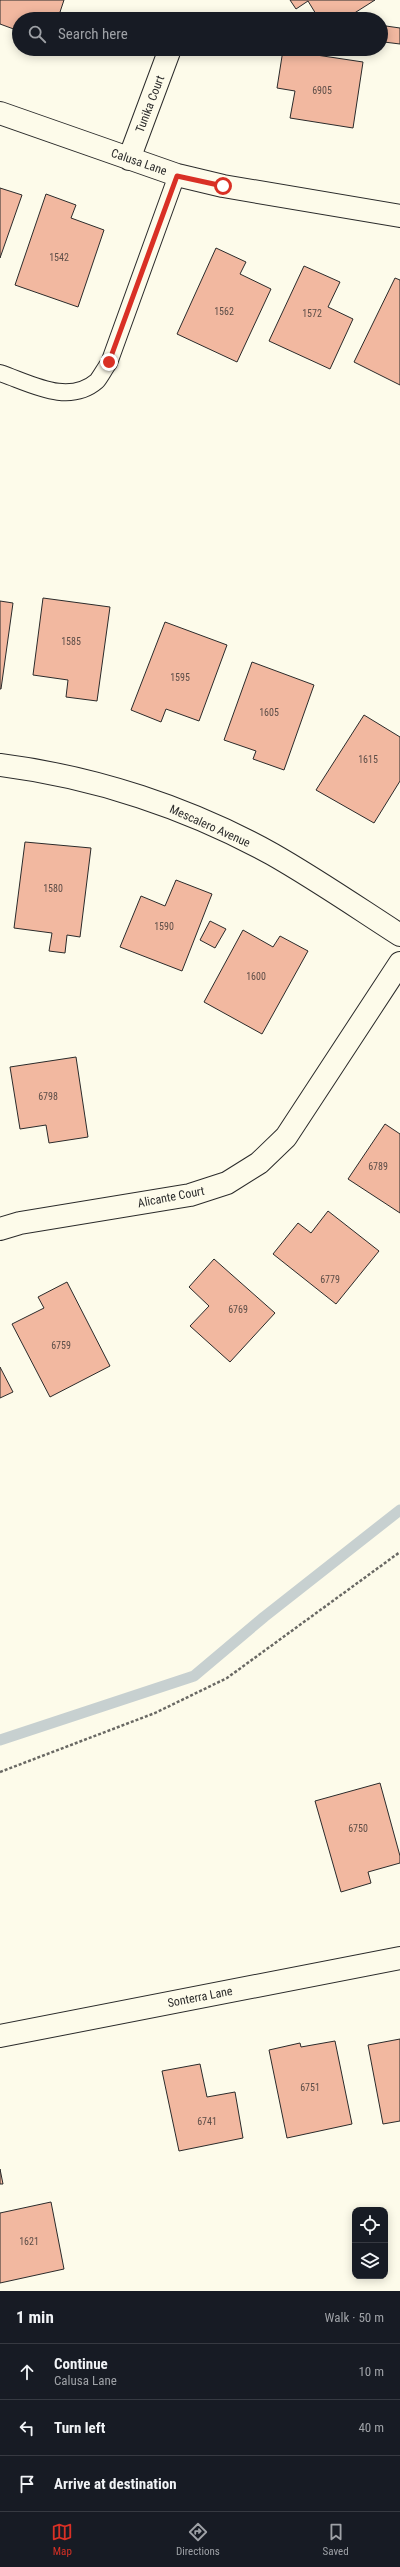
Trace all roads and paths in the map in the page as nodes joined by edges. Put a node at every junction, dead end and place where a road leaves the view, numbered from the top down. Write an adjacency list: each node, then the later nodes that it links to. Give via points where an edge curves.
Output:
1 (167, 56): 3 (street, Tunika Court)
2 (0, 113): 3 (street, Calusa Lane)
3 (129, 159): 4 (street, Calusa Lane)
4 (177, 176): 5 (street, Calusa Lane); 6 (lane, via 109,362 97,380 79,391 59,393)
5 (400, 216)
6 (0, 373)
7 (0, 765): 8 (street, Mescalero Avenue, via 35,770 121,790 201,819 272,854)
8 (400, 935)
9 (400, 963): 10 (street, Alicante Court, via 286,1137 259,1163 227,1183 190,1195 20,1223)
10 (0, 1229)
11 (400, 1552): 12 (path, via 227,1678 155,1712)
12 (0, 1772)
13 (400, 1958): 14 (street, Sonterra Lane)
14 (0, 2036)

